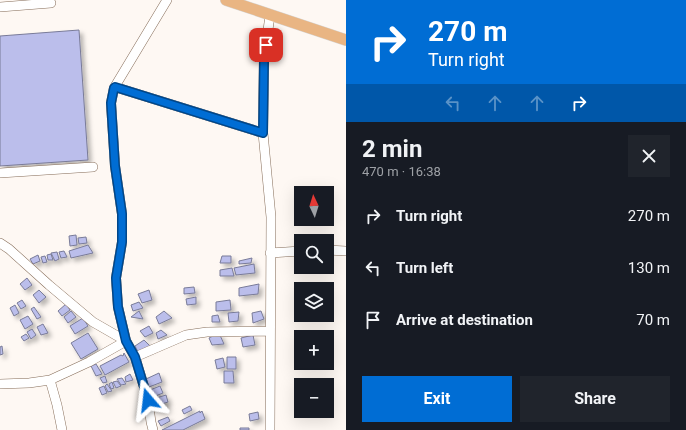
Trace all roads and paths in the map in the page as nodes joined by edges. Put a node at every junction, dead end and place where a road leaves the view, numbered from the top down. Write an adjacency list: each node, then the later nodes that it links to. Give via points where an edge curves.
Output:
1 (167, 0): 8 (street)
2 (226, 0): 6 (main road)
3 (24, 3): 4 (street); 5 (street)
4 (51, 3)
5 (0, 7)
6 (270, 15): 7 (main road); 9 (street, via 264,60)
7 (346, 40)
8 (115, 87): 9 (street); 20 (street, via 111,103 115,166 122,214 122,242 116,278 118,307)
9 (263, 133): 17 (street, via 270,217)
10 (93, 167): 11 (street)
11 (0, 173)
12 (0, 243): 13 (street)
13 (9, 249): 18 (street); 20 (street, via 93,322)
14 (334, 250): 16 (street)
15 (294, 251): 17 (street)
16 (346, 251)
17 (270, 253): 19 (street)
18 (0, 254)
19 (270, 331): 21 (street, via 186,335); 26 (street)
20 (126, 341): 21 (street); 22 (street)
21 (135, 357): 25 (street, via 148,400)
22 (50, 380): 23 (street); 24 (street)
23 (0, 384)
24 (62, 430)
25 (153, 430)
26 (270, 430)

